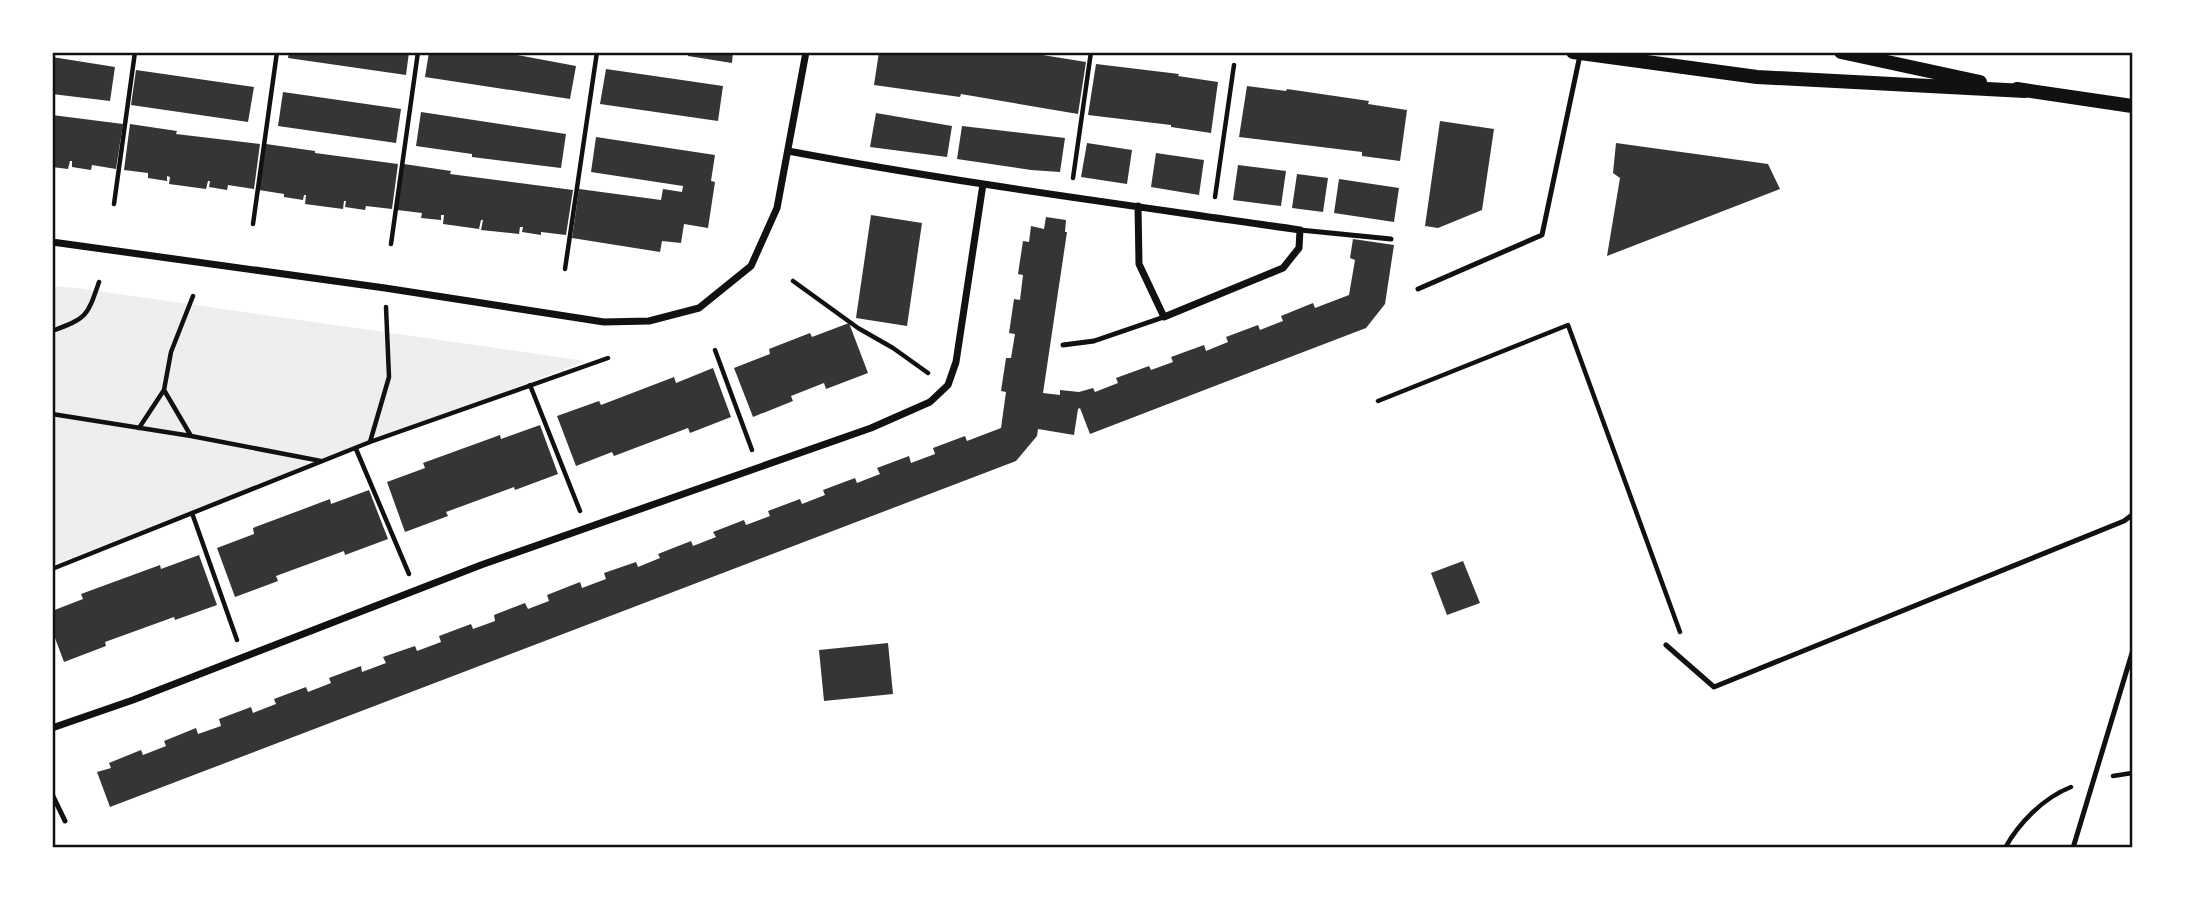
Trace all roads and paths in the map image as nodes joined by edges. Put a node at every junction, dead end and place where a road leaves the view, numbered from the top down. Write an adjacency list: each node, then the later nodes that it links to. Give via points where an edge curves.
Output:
1 (135, 52): 17 (path)
2 (277, 52): 19 (path)
3 (418, 52): 23 (path)
4 (597, 52): 24 (path)
5 (806, 52): 13 (street)
6 (1091, 52): 14 (path)
7 (1573, 52): 9 (main road)
8 (1840, 52): 11 (main road)
9 (1580, 53): 11 (main road, via 1757,77); 28 (lane, via 1542,235)
10 (1234, 65): 16 (path)
11 (2025, 91): 12 (main road)
12 (2133, 106)
13 (788, 151): 15 (street); 27 (street, via 777,208 751,266 699,308 649,321 604,322)
14 (1073, 178)
15 (983, 184): 18 (street); 45 (street, via 956,362 948,385 930,402 910,411)
16 (1215, 198)
17 (114, 204)
18 (1138, 206): 20 (street); 30 (street, via 1139,264)
19 (253, 224)
20 (1300, 230): 21 (lane); 30 (street, via 1299,248 1283,268)
21 (1391, 239)
22 (52, 242): 27 (street)
23 (391, 244)
24 (565, 269)
25 (793, 281): 35 (path)
26 (99, 282): 31 (path, via 81,320)
27 (385, 288): 42 (path, via 389,377)
28 (1418, 289)
29 (193, 296): 37 (path, via 171,352)
30 (1164, 317): 32 (lane, via 1094,341)
31 (52, 331)
32 (1063, 345)
33 (715, 351): 45 (path)
34 (608, 358): 36 (path)
35 (928, 373)
36 (530, 385): 42 (path); 48 (path)
37 (164, 390): 40 (path); 41 (path)
38 (1378, 401): 54 (path, via 1568,325)
39 (52, 414): 40 (path)
40 (139, 428): 41 (path)
41 (191, 436): 44 (path)
42 (370, 442): 43 (path)
43 (356, 449): 44 (path); 50 (path)
44 (322, 462): 46 (path)
45 (758, 467): 48 (street)
46 (192, 513): 49 (path); 53 (path)
47 (2133, 515): 54 (lane, via 1714,687)
48 (586, 528): 50 (street)
49 (52, 569)
50 (416, 591): 53 (street)
51 (1666, 645): 54 (lane)
52 (2133, 653): 57 (lane)
53 (243, 657): 55 (street)
54 (1693, 669)
55 (52, 728)
56 (2133, 773): 57 (path)
57 (2092, 779): 60 (path, via 2066,789 2037,809 2015,829); 61 (lane)
58 (52, 794): 59 (lane)
59 (65, 821)
60 (2004, 848)
61 (2073, 848)

